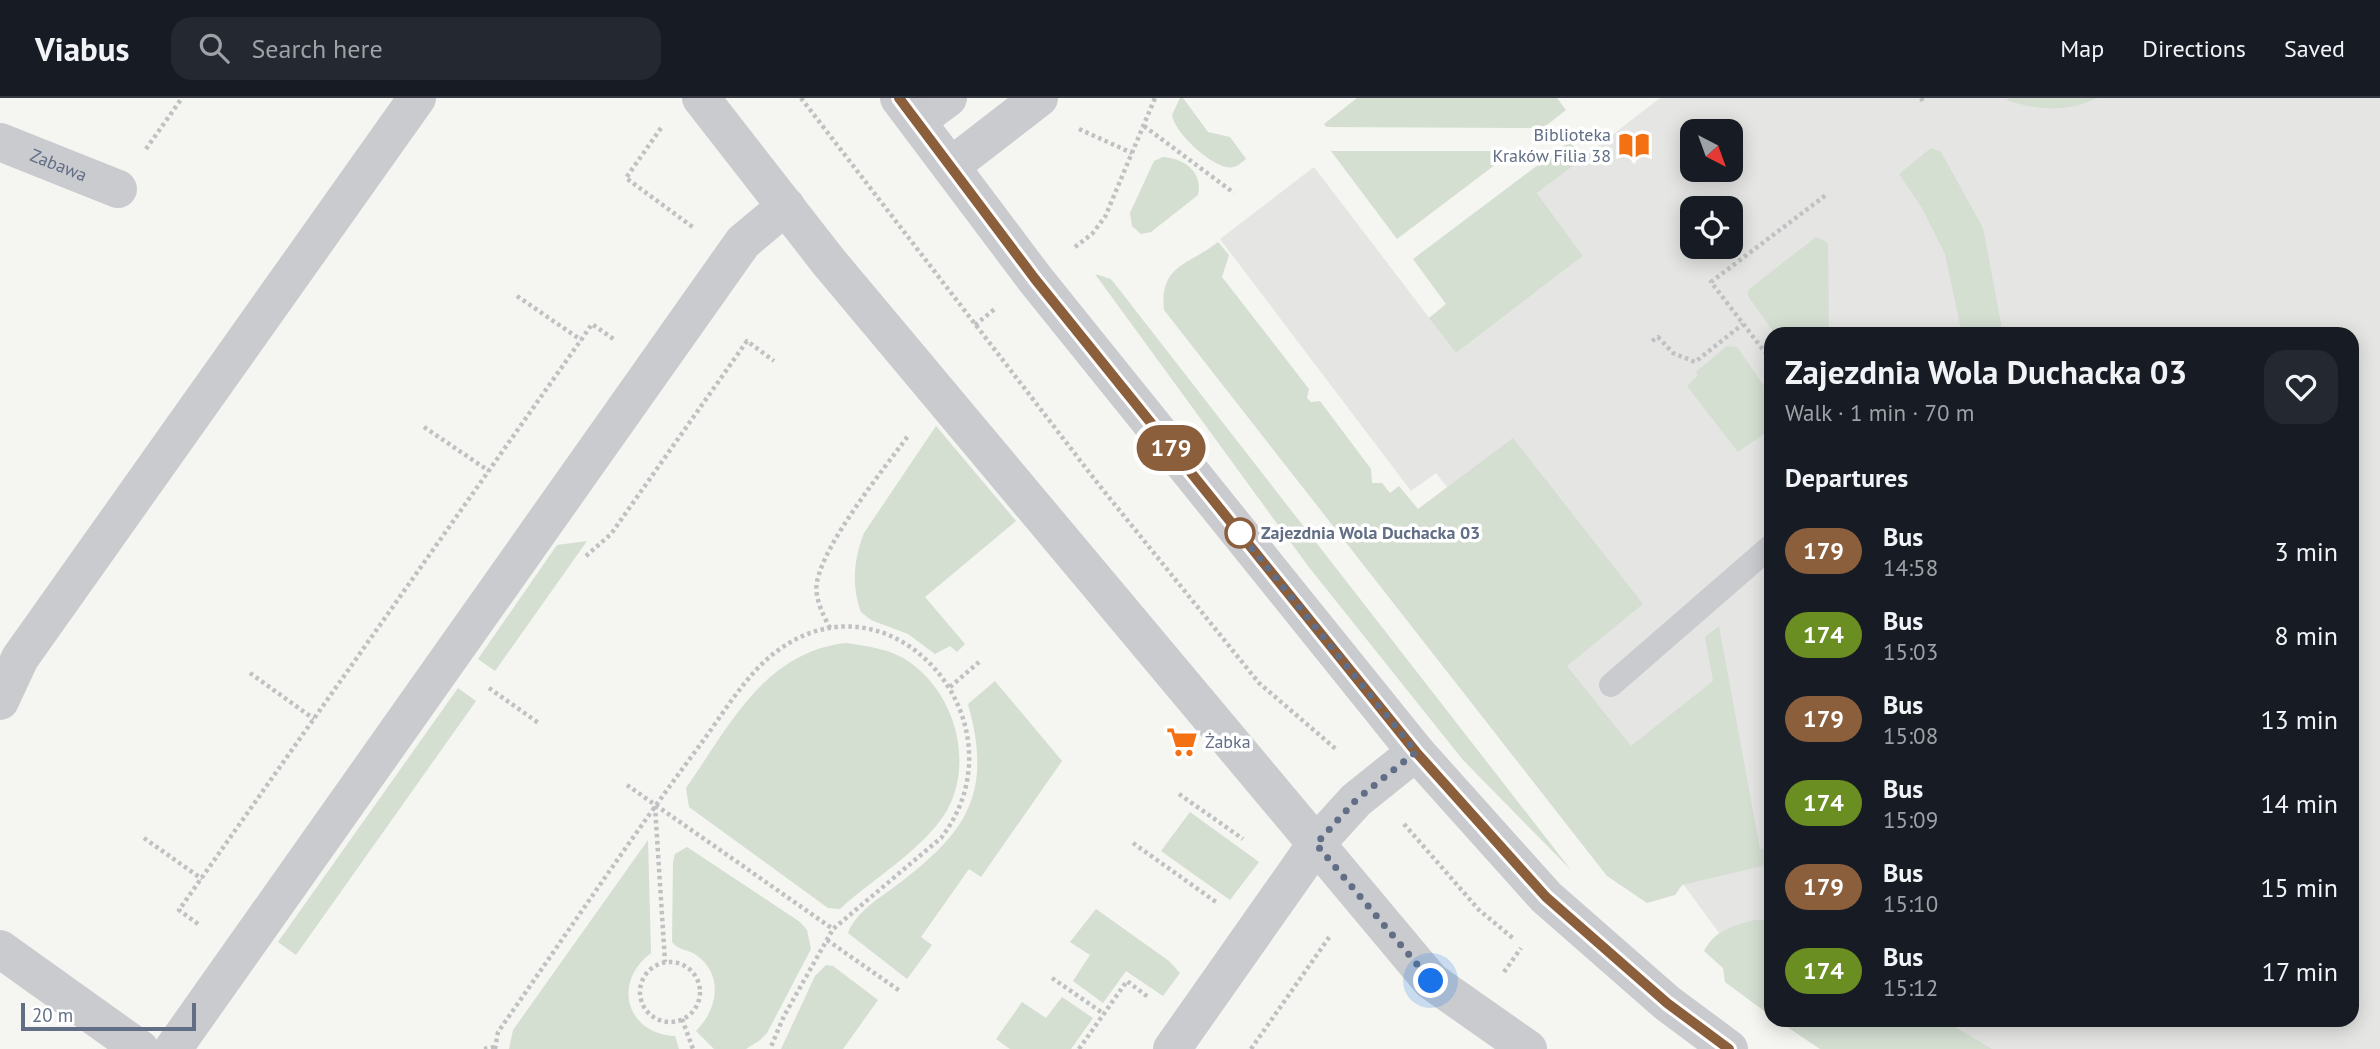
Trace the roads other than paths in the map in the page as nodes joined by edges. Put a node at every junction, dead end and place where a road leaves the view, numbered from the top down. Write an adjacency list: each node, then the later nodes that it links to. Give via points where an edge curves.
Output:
1 (417, 98): 12 (street, via 19,658)
2 (701, 98): 9 (street)
3 (948, 98): 5 (street)
4 (1039, 98): 7 (street)
5 (908, 110): 7 (street)
6 (0, 142): 8 (street, Zabawa)
7 (951, 166): 13 (street, via 1035,279)
8 (118, 189)
9 (786, 206): 14 (street); 17 (street, via 743,242)
10 (1764, 552): 11 (lane)
11 (1611, 685)
12 (0, 701)
13 (1416, 752): 14 (street, via 1356,800); 20 (street, via 1546,897 1667,1003)
14 (1316, 844): 18 (street); 19 (street, via 1431,981)
15 (0, 949): 16 (street)
16 (140, 1049)
17 (173, 1049)
18 (1172, 1049)
19 (1528, 1049)
20 (1729, 1049)

